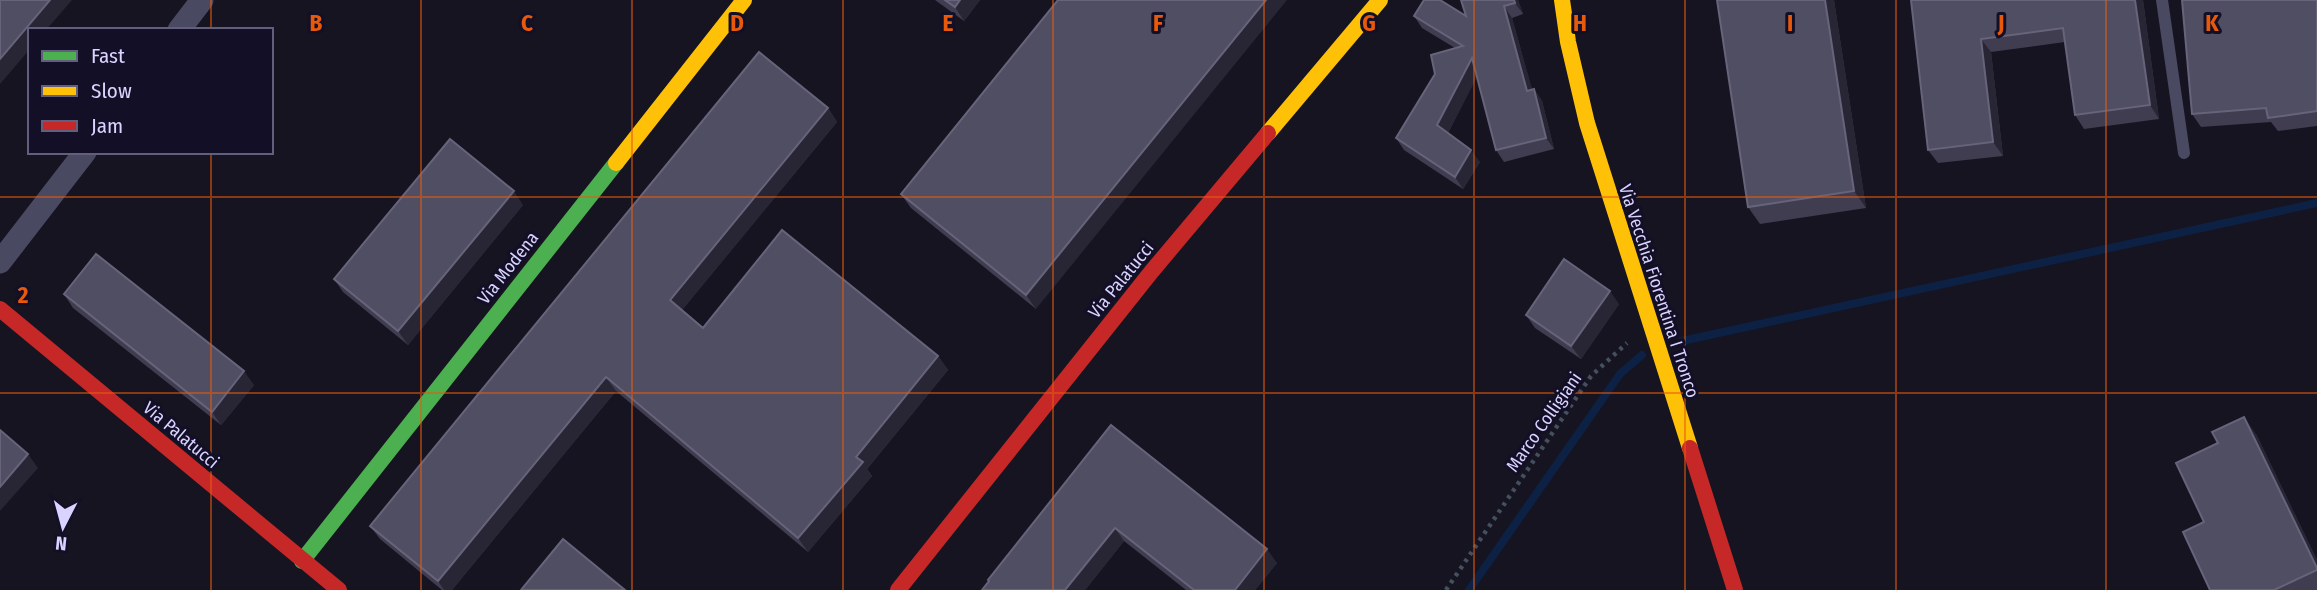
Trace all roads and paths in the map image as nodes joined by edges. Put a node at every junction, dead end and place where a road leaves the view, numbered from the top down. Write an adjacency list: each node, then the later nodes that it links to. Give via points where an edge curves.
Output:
1 (202, 0): 6 (street)
2 (744, 0): 12 (street, Via Modena)
3 (1380, 0): 14 (street, Via Palatucci, via 1152,271)
4 (1562, 0): 11 (street, Via Vecchia Fiorentina I Tronco, via 1591,143)
5 (2162, 0): 7 (lane)
6 (181, 28)
7 (2183, 153)
8 (83, 154): 9 (street)
9 (0, 262)
10 (0, 309): 12 (street, Via Palatucci)
11 (1651, 320): 15 (path, Marco Colligiani, via 1591,376); 16 (street, Via Vecchia Fiorentina I Tronco)
12 (302, 561): 13 (street, Via Palatucci)
13 (339, 590)
14 (898, 590)
15 (1446, 590)
16 (1735, 590)

